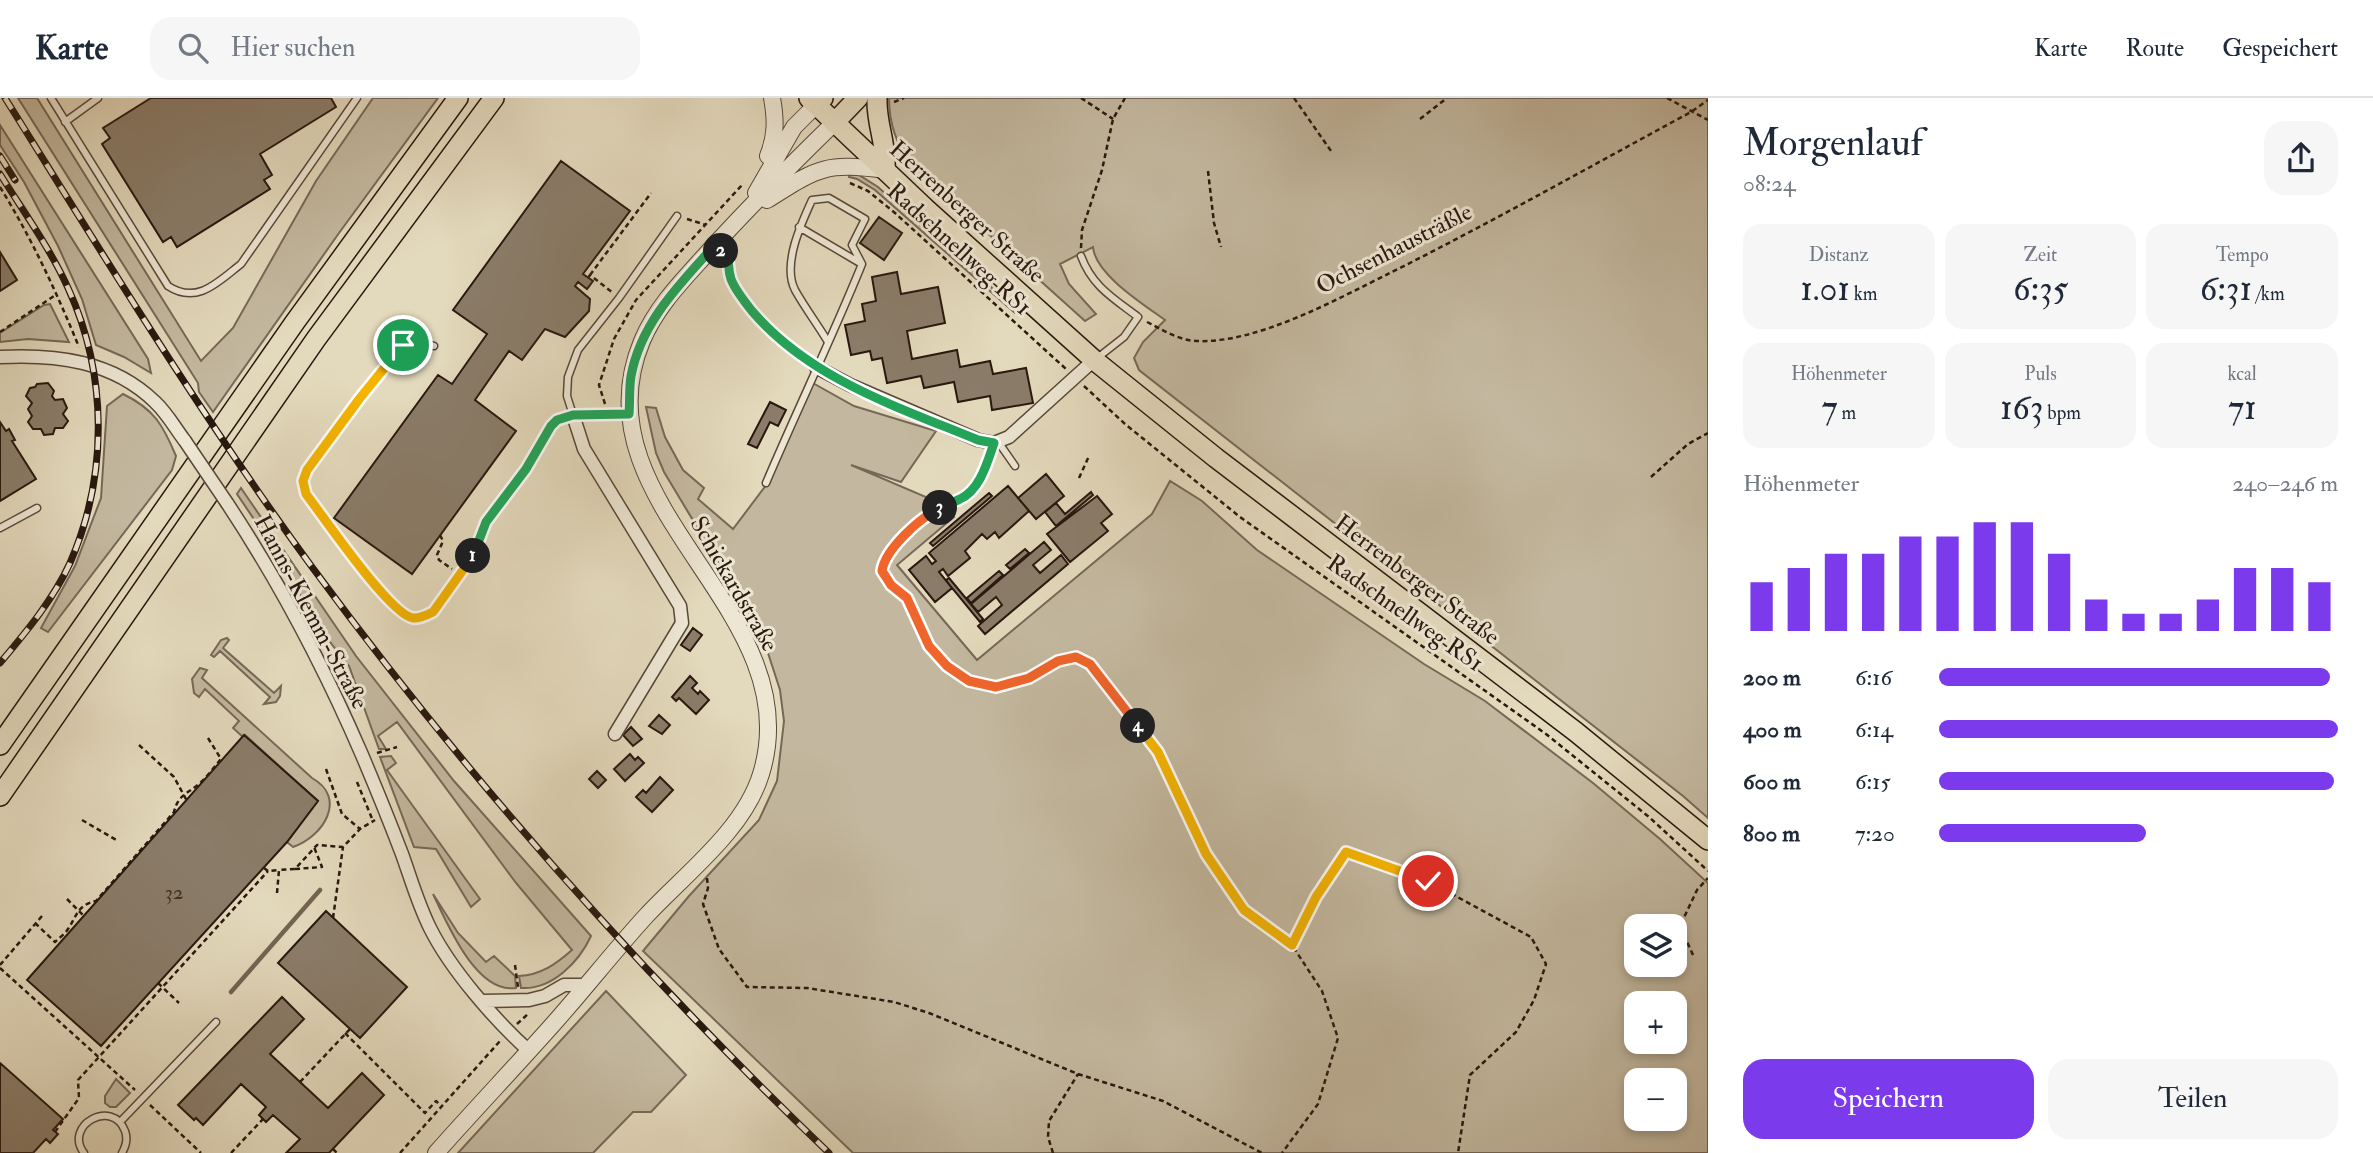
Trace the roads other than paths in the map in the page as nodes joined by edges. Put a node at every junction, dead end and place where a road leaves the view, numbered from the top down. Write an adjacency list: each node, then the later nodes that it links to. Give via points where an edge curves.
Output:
1 (51, 98): 10 (lane)
2 (98, 98): 10 (lane)
3 (357, 98): 10 (lane, via 241,264 193,295 169,286)
4 (458, 98): 31 (main road, via 295,322)
5 (494, 98): 32 (main road, via 316,339)
6 (772, 98): 13 (street, via 775,138)
7 (858, 98): 11 (main road)
8 (877, 98): 12 (main road, via 887,151)
9 (816, 100): 11 (main road, Herrenberger Straße); 13 (street, Schickardstraße, via 794,127)
10 (65, 122)
11 (834, 123): 12 (main road, Herrenberger Straße); 13 (street, Schickardstraße)
12 (885, 170): 13 (street, via 853,166 820,169); 21 (main road, Herrenberger Straße)
13 (744, 214): 23 (street, Schickardstraße, via 664,304 642,341 631,377)
14 (677, 216): 24 (lane, via 578,350 570,366 567,396)
15 (799, 227): 17 (lane); 17 (lane, via 812,200 829,198 865,219 852,244); 18 (lane, via 790,271 794,289)
16 (1081, 256): 21 (lane, via 1099,287 1138,317 1125,337)
17 (862, 264): 18 (lane)
18 (828, 342): 22 (lane)
19 (434, 346): 24 (lane, via 417,341 403,345 303,481 306,494 400,613 413,618 433,612 473,556 486,522 551,426)
20 (0, 356): 35 (street, Hanns-Klemm-Straße, bridge, via 79,361 117,375 156,403 185,441 265,562 328,678 388,816 430,930)
21 (1094, 360): 25 (street); 33 (main road, Herrenberger Straße)
22 (816, 367): 25 (street, via 978,440); 27 (lane)
23 (629, 414): 24 (lane); 34 (street, Schickardstraße, via 638,458 654,496 729,611 758,670 765,693 768,743 757,784 737,820)
24 (573, 415): 30 (street, via 584,449 680,606 681,623)
25 (996, 443): 26 (lane)
26 (1015, 466)
27 (766, 483)
28 (37, 508): 29 (lane)
29 (0, 528)
30 (615, 734)
31 (0, 745)
32 (0, 796)
33 (1708, 840)
34 (587, 985): 35 (street, via 564,985 545,996 524,1000); 37 (street, Schickardstraße)
35 (483, 1001): 37 (street, Hanns-Klemm-Straße)
36 (216, 1022): 38 (lane)
37 (529, 1051): 41 (street, Schickardstraße)
38 (120, 1122): 39 (lane, via 99,1116 85,1124 79,1137); 40 (lane, via 126,1135)
39 (84, 1153)
40 (122, 1153)
41 (436, 1153)

